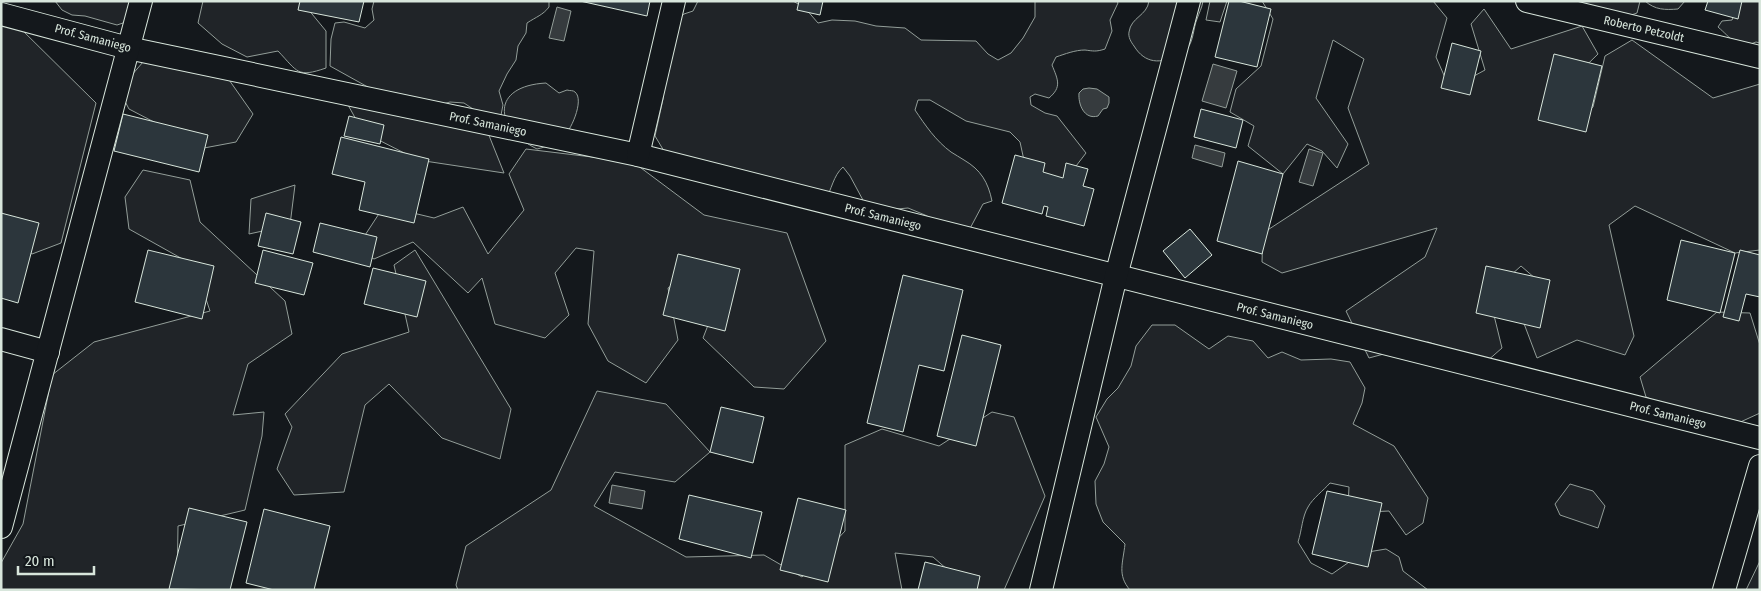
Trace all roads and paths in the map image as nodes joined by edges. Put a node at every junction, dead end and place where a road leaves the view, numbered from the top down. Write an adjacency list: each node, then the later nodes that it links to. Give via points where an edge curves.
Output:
1 (141, 1): 6 (street)
2 (674, 1): 8 (street)
3 (1189, 1): 9 (street)
4 (1527, 1): 7 (street, Roberto Petzoldt)
5 (1, 14): 6 (street, Prof. Samaniego)
6 (128, 48): 8 (street, Prof. Samaniego); 11 (street)
7 (1760, 56)
8 (638, 155): 9 (street, Prof. Samaniego)
9 (1116, 276): 12 (street, Prof. Samaniego); 15 (street)
10 (1, 339): 11 (street)
11 (48, 352): 14 (street)
12 (1760, 438)
13 (1760, 466): 16 (street)
14 (1, 527)
15 (1041, 590)
16 (1724, 590)

